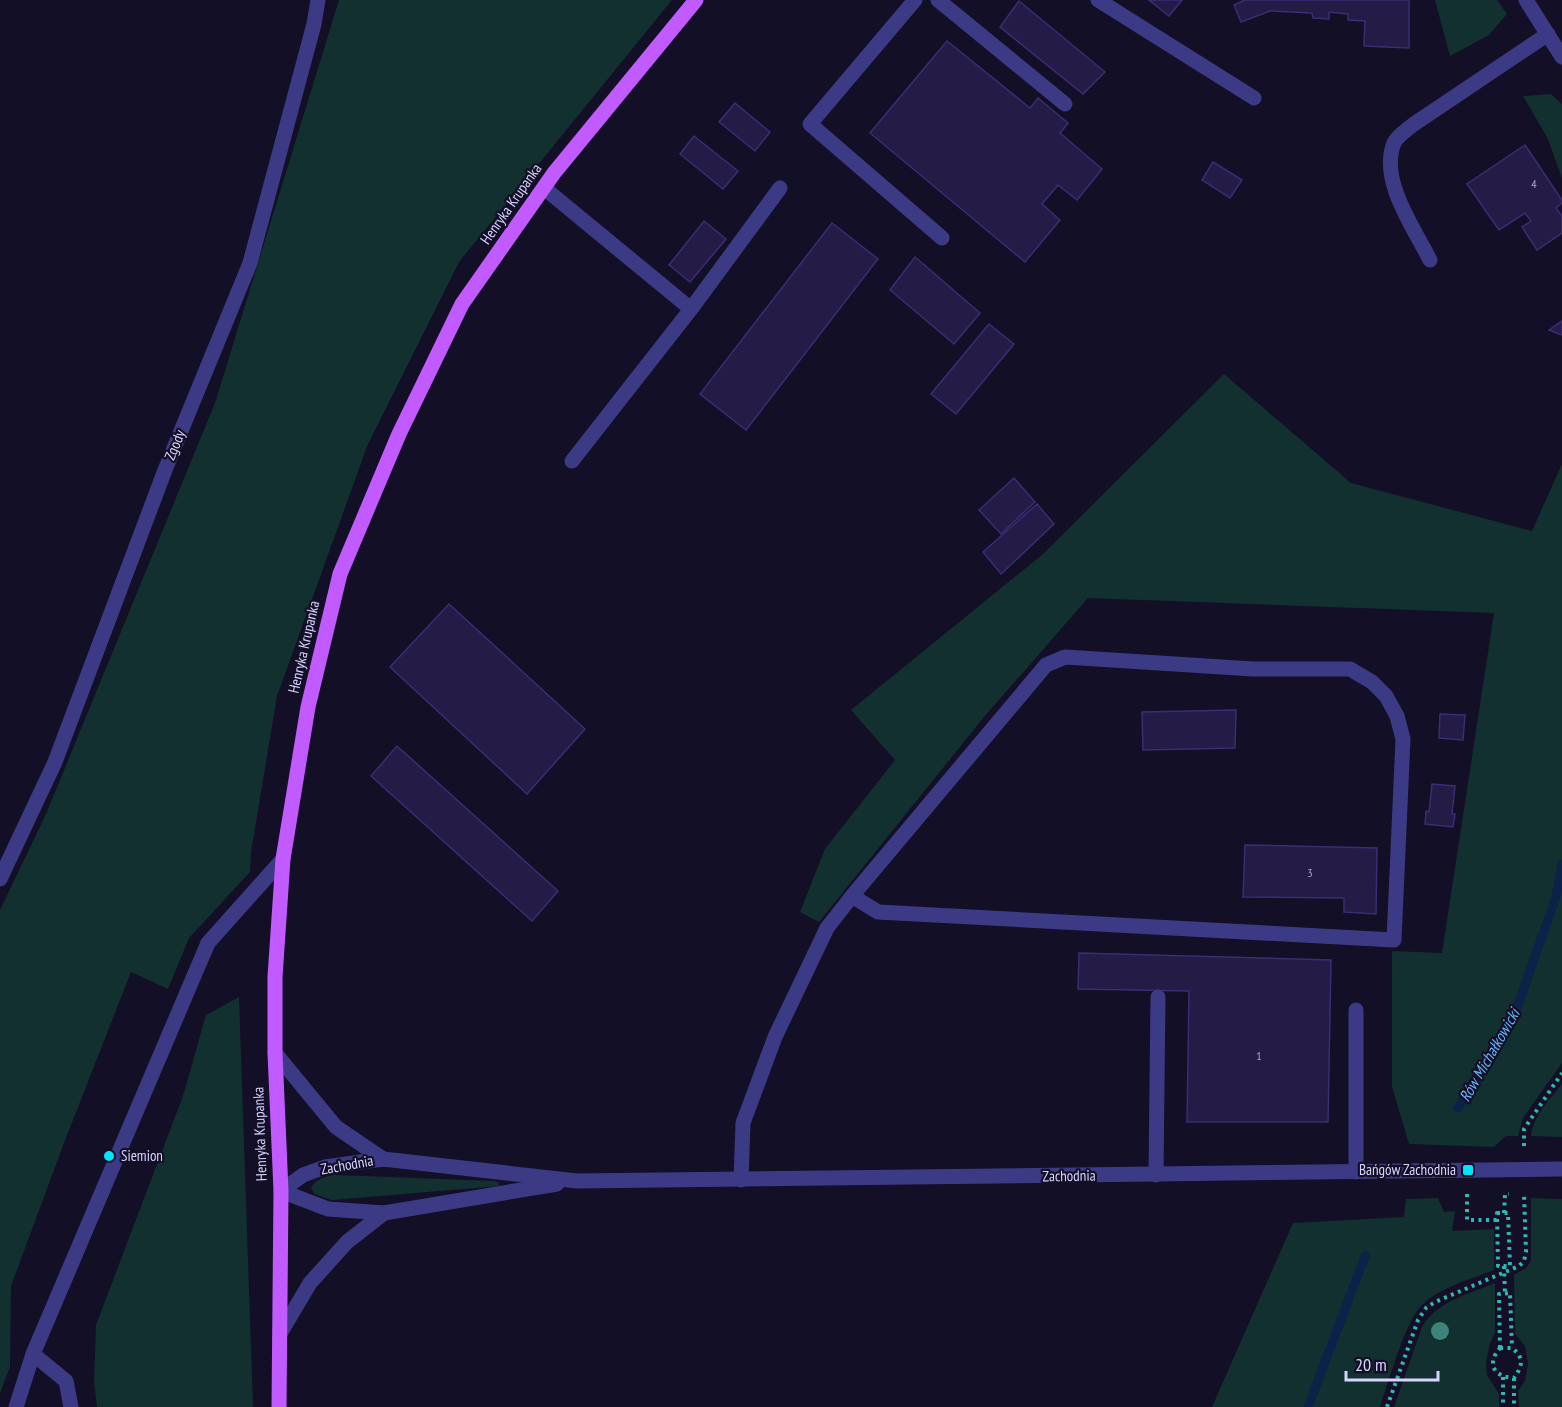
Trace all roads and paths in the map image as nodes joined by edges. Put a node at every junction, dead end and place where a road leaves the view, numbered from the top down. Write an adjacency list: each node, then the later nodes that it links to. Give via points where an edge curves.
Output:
1 (318, 0): 18 (street, Zgody, via 250,263 165,470 55,762)
2 (696, 0): 11 (main road, Henryka Krupanka)
3 (915, 0): 13 (street, via 810,124)
4 (938, 0): 10 (street)
5 (1098, 0): 9 (street)
6 (1526, 0): 7 (street)
7 (1548, 34): 8 (street); 14 (street, via 1414,124 1395,141 1389,165 1395,191)
8 (1562, 57)
9 (1254, 98)
10 (1065, 104)
11 (544, 188): 15 (street); 17 (main road, Henryka Krupanka, via 462,304 399,434 340,574 308,707)
12 (780, 188): 15 (street)
13 (942, 238)
14 (1430, 260)
15 (691, 309): 16 (street)
16 (572, 461)
17 (283, 859): 22 (main road, Henryka Krupanka, via 275,977); 43 (street, via 208,943)
18 (0, 879)
19 (852, 896): 19 (street, via 878,912 1394,940 1403,739 1397,716 1386,696 1350,669 1253,669 1065,657 1046,665); 29 (street, via 826,928 775,1037 743,1123)
20 (1158, 997): 28 (street)
21 (1356, 1010): 27 (street)
22 (275, 1053): 24 (street, Zachodnia, via 336,1127); 31 (main road, Henryka Krupanka)
23 (1562, 1073): 25 (path, via 1524,1129)
24 (383, 1159): 30 (street, Zachodnia); 31 (street, Zachodnia, via 325,1167 303,1174)
25 (1524, 1169): 26 (street, Zachodnia); 27 (street, Zachodnia); 38 (path, via 1526,1252 1519,1266)
26 (1562, 1169)
27 (1356, 1172): 28 (street, Zachodnia)
28 (1156, 1175): 29 (street, Zachodnia)
29 (741, 1180): 30 (street, Zachodnia)
30 (577, 1181): 34 (street, Zachodnia)
31 (280, 1191): 34 (street, Zachodnia, via 328,1209); 40 (main road, Henryka Krupanka)
32 (1467, 1194): 36 (path, via 1467,1220)
33 (1505, 1194): 35 (path)
34 (384, 1213): 40 (street, Zachodnia, via 347,1242 310,1283)
35 (1504, 1213): 36 (path, via 1497,1213); 37 (path, via 1508,1213 1510,1266)
36 (1497, 1220): 37 (path, via 1498,1266)
37 (1504, 1266): 38 (path)
38 (1504, 1273): 39 (path); 49 (path, via 1426,1308 1418,1320)
39 (1505, 1294): 41 (path, via 1499,1294); 42 (path, via 1510,1293)
40 (281, 1332): 48 (main road, Henryka Krupanka)
41 (1500, 1348): 42 (path); 44 (path, via 1494,1367)
42 (1512, 1348): 45 (path, via 1521,1358)
43 (33, 1354): 46 (street); 47 (street, via 66,1381)
44 (1503, 1377): 45 (path); 50 (path)
45 (1514, 1378): 51 (path)
46 (16, 1407)
47 (71, 1407)
48 (279, 1407)
49 (1387, 1407)
50 (1503, 1407)
51 (1514, 1407)

